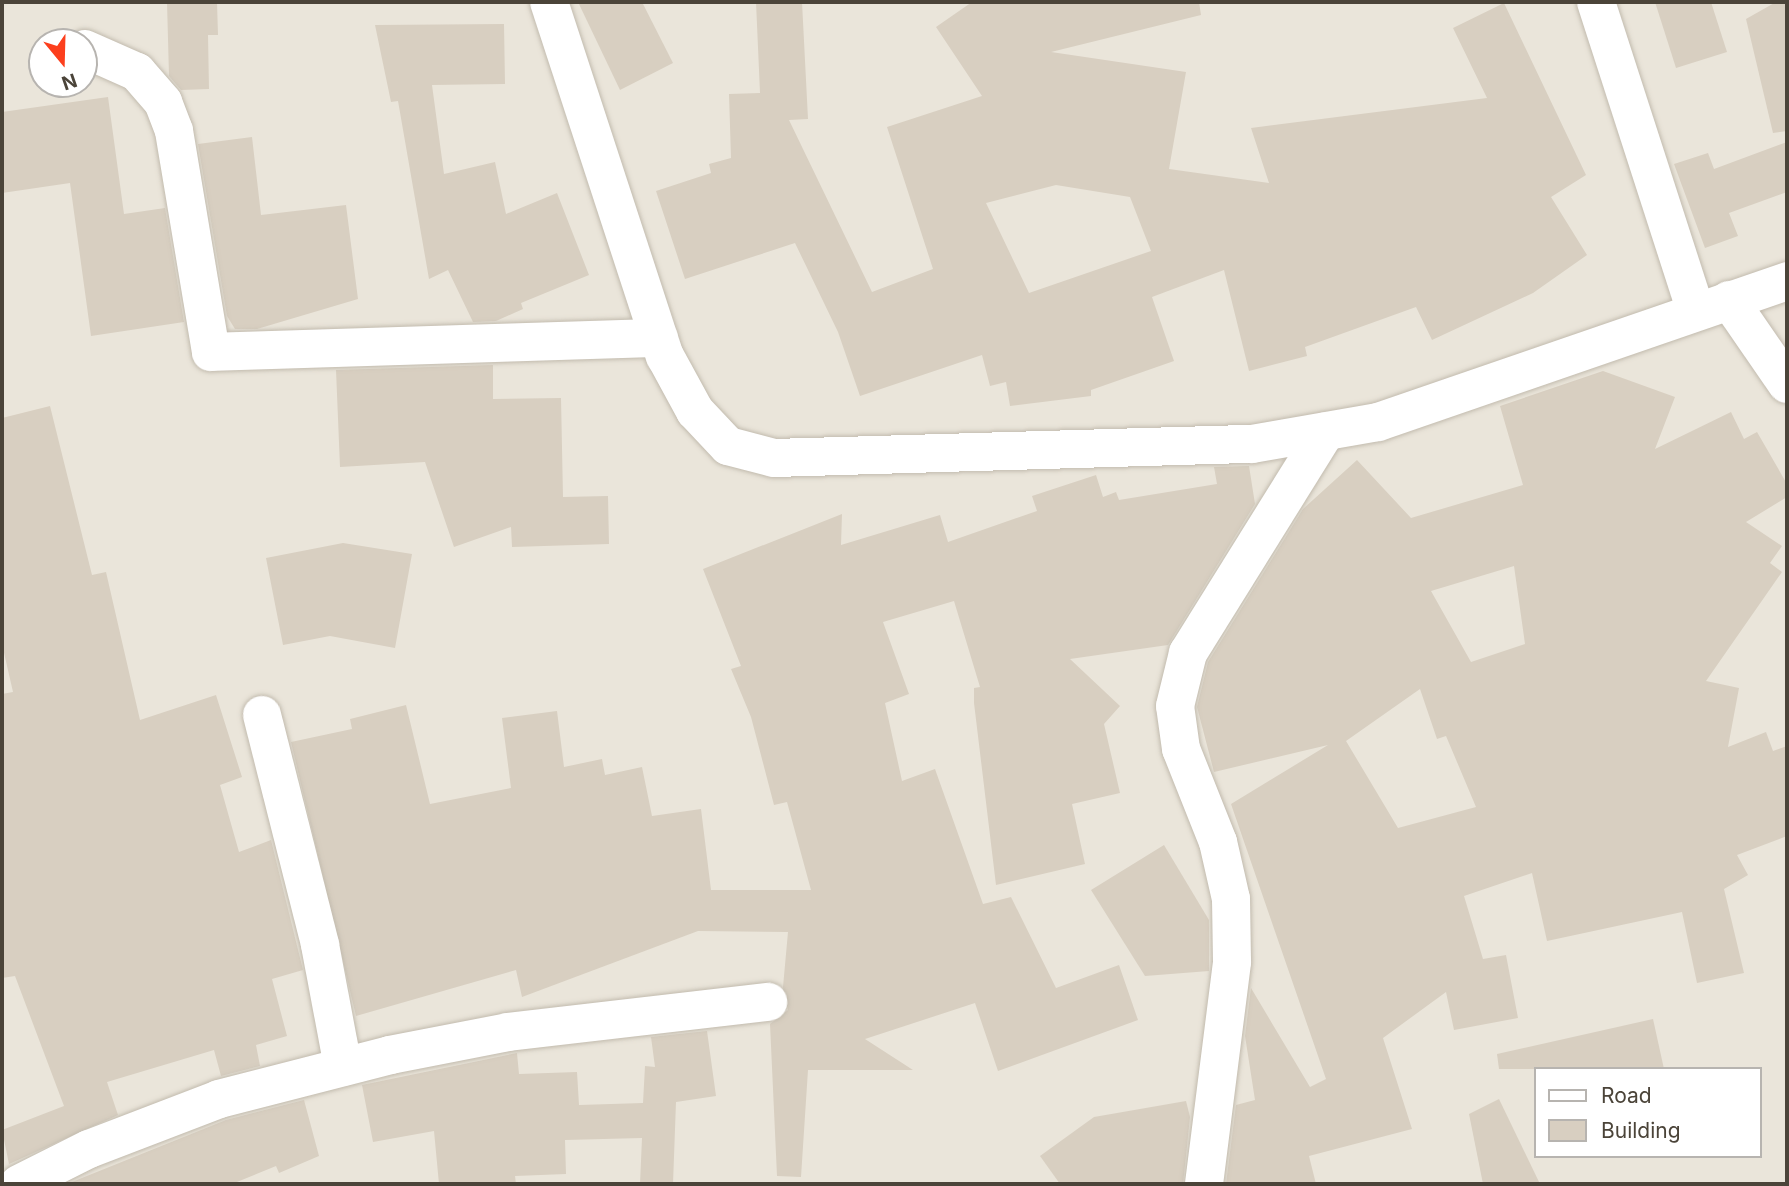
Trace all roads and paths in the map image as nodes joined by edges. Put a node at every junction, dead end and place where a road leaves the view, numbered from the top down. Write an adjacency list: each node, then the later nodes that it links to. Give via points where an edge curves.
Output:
1 (549, 2): 6 (street)
2 (1597, 2): 5 (street)
3 (98, 55): 6 (street, via 137,72 163,102 174,131 211,352)
4 (1787, 281): 5 (street)
5 (1713, 306): 7 (street); 8 (street, via 1378,422)
6 (659, 338): 8 (street, via 695,411 729,446 774,458 1252,444)
7 (1787, 384)
8 (1325, 431): 13 (street, via 1188,653 1175,706 1181,749 1218,842 1231,898 1232,962)
9 (262, 715): 11 (street, via 320,945)
10 (768, 1002): 11 (street, via 508,1032)
11 (343, 1067): 12 (street, via 219,1099 89,1149)
12 (19, 1184)
13 (1204, 1184)

